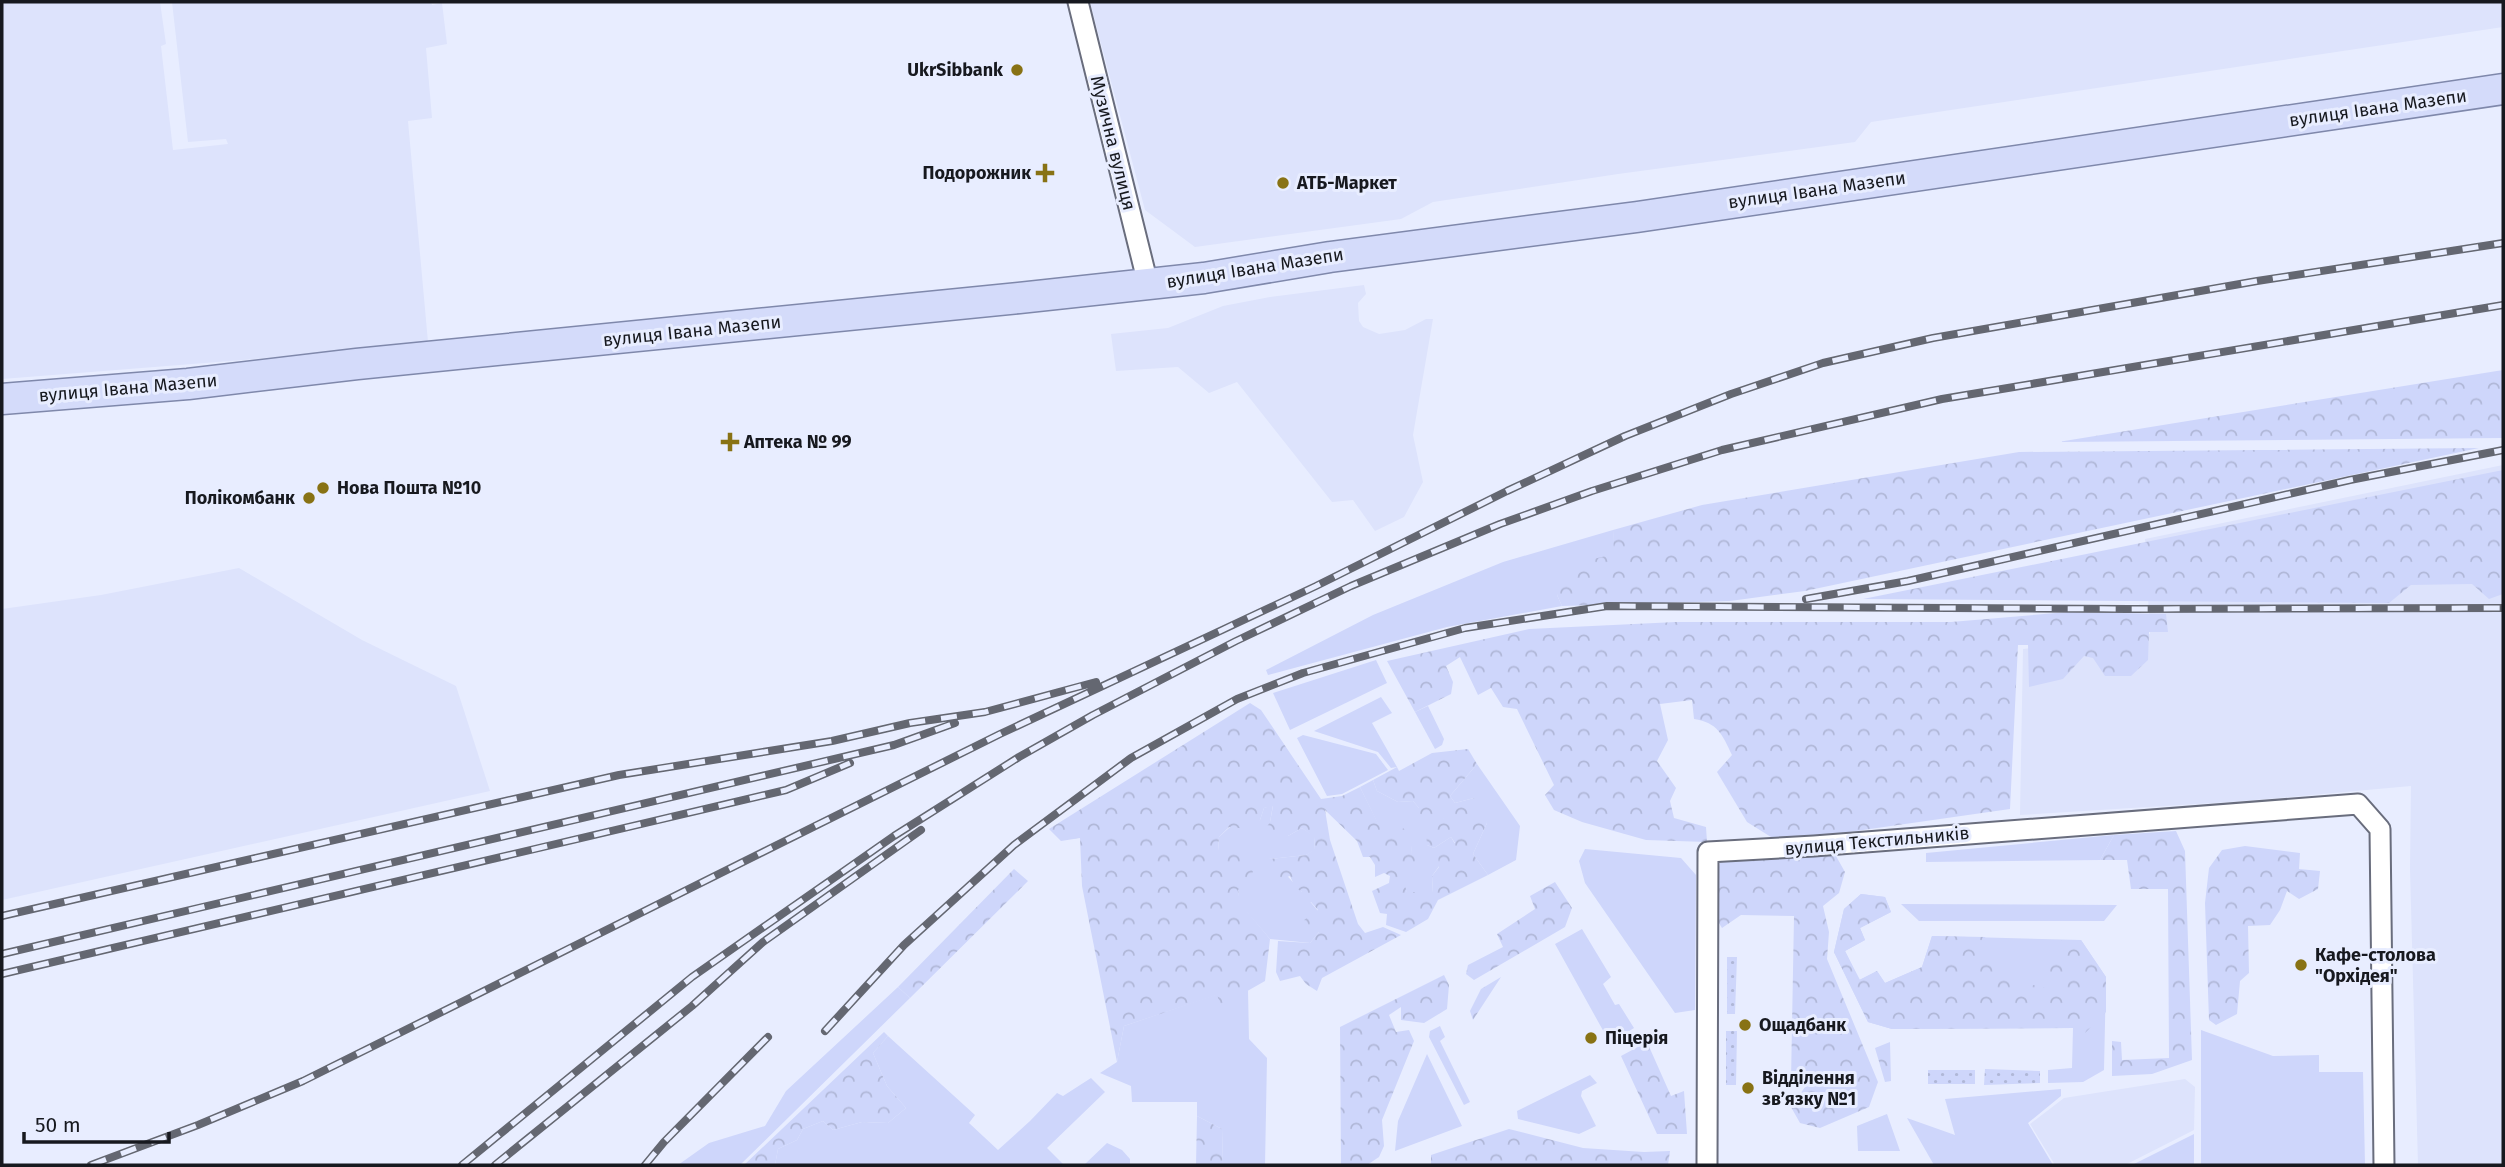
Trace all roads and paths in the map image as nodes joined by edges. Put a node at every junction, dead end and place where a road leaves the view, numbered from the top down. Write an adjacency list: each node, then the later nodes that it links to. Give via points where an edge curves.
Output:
1 (1078, 2): 3 (street, Музична вулиця)
2 (2503, 89): 3 (main road, вулиця Івана Мазепи)
3 (1148, 284): 4 (main road, вулиця Івана Мазепи, via 188,384)
4 (2, 399)
5 (1707, 1165): 6 (street, вулиця Текстильників, via 1708,852 2358,804 2380,830)
6 (2384, 1165)

